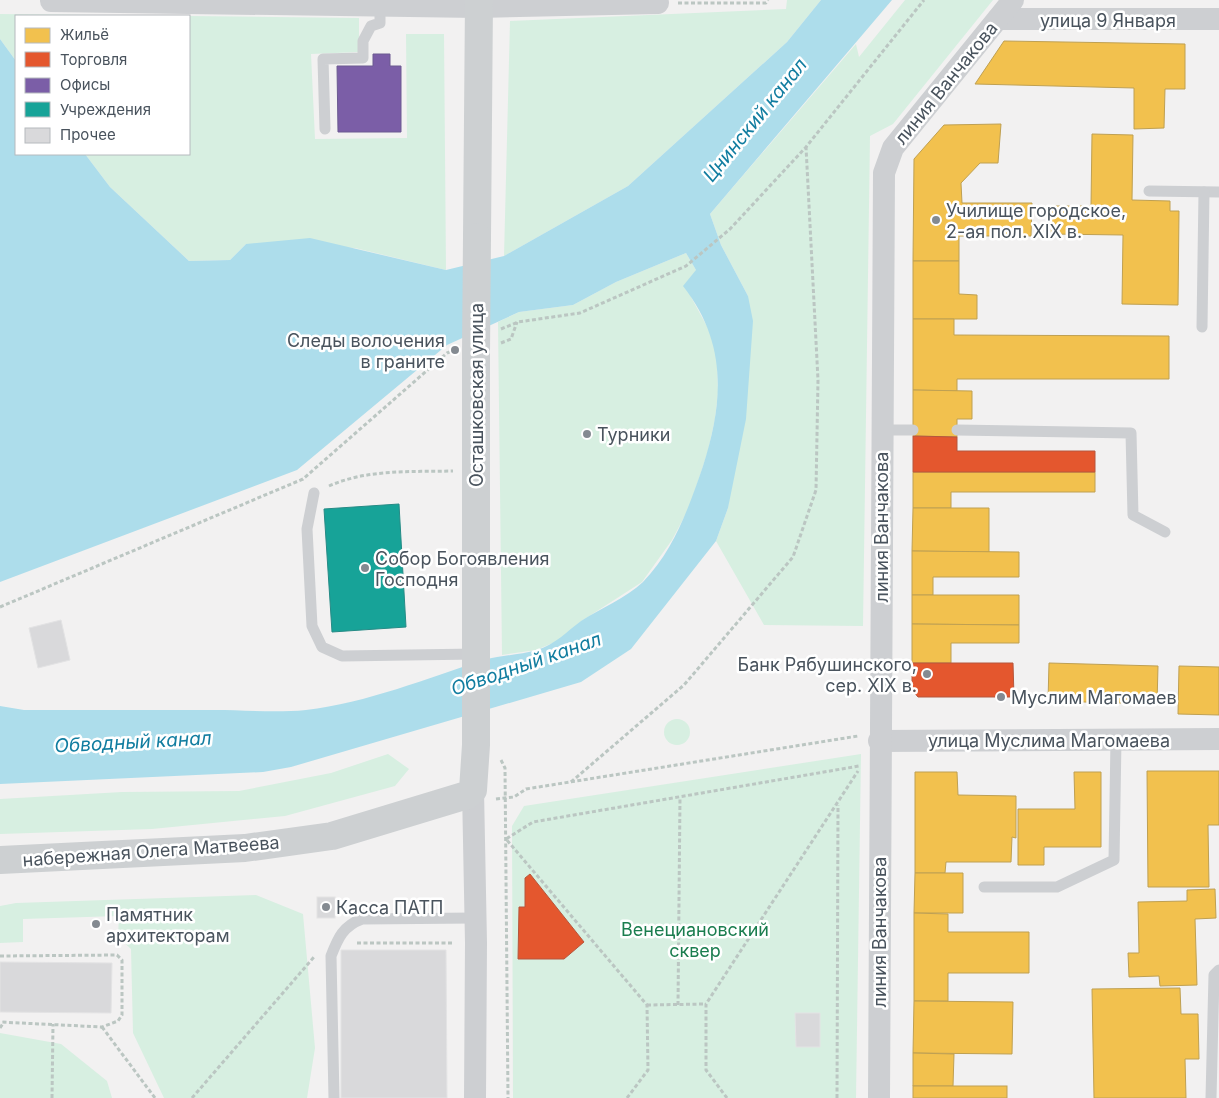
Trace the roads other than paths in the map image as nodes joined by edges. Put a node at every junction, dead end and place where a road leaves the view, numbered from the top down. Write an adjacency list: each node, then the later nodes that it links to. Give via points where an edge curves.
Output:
1 (1013, 0): 7 (street, линия Ванчакова)
2 (51, 1): 3 (street)
3 (163, 1): 6 (street)
4 (658, 1): 5 (street)
5 (478, 3): 6 (street); 19 (street, Осташковская улица, bridge)
6 (380, 6): 9 (lane, via 380,23 371,26 363,41 363,58 323,59)
7 (998, 19): 8 (street, улица 9 Января); 14 (street, линия Ванчакова, via 894,148 884,172)
8 (1219, 19)
9 (324, 129)
10 (1149, 191): 11 (lane)
11 (1204, 192): 12 (lane); 13 (lane)
12 (1219, 192)
13 (1202, 327)
14 (882, 430): 15 (lane); 22 (street, линия Ванчакова)
15 (913, 430)
16 (957, 430): 18 (lane, via 1131,433 1133,515)
17 (314, 492): 19 (lane, via 308,529 312,626 322,647 342,656)
18 (1165, 532)
19 (476, 654): 23 (street, Осташковская улица)
20 (1219, 739): 21 (street, улица Муслима Магомаева)
21 (1116, 740): 22 (street, улица Муслима Магомаева); 25 (lane, via 1114,860 1057,887)
22 (879, 741): 30 (street, линия Ванчакова)
23 (473, 797): 24 (street, набережная Олега Матвеева, via 467,796 332,836 245,848); 26 (street)
24 (0, 860)
25 (984, 887)
26 (475, 918): 28 (lane, via 362,919 351,923 340,934 331,956); 29 (street)
27 (1219, 970): 31 (lane, via 1214,975)
28 (334, 1098)
29 (475, 1098)
30 (878, 1098)
31 (1211, 1098)

